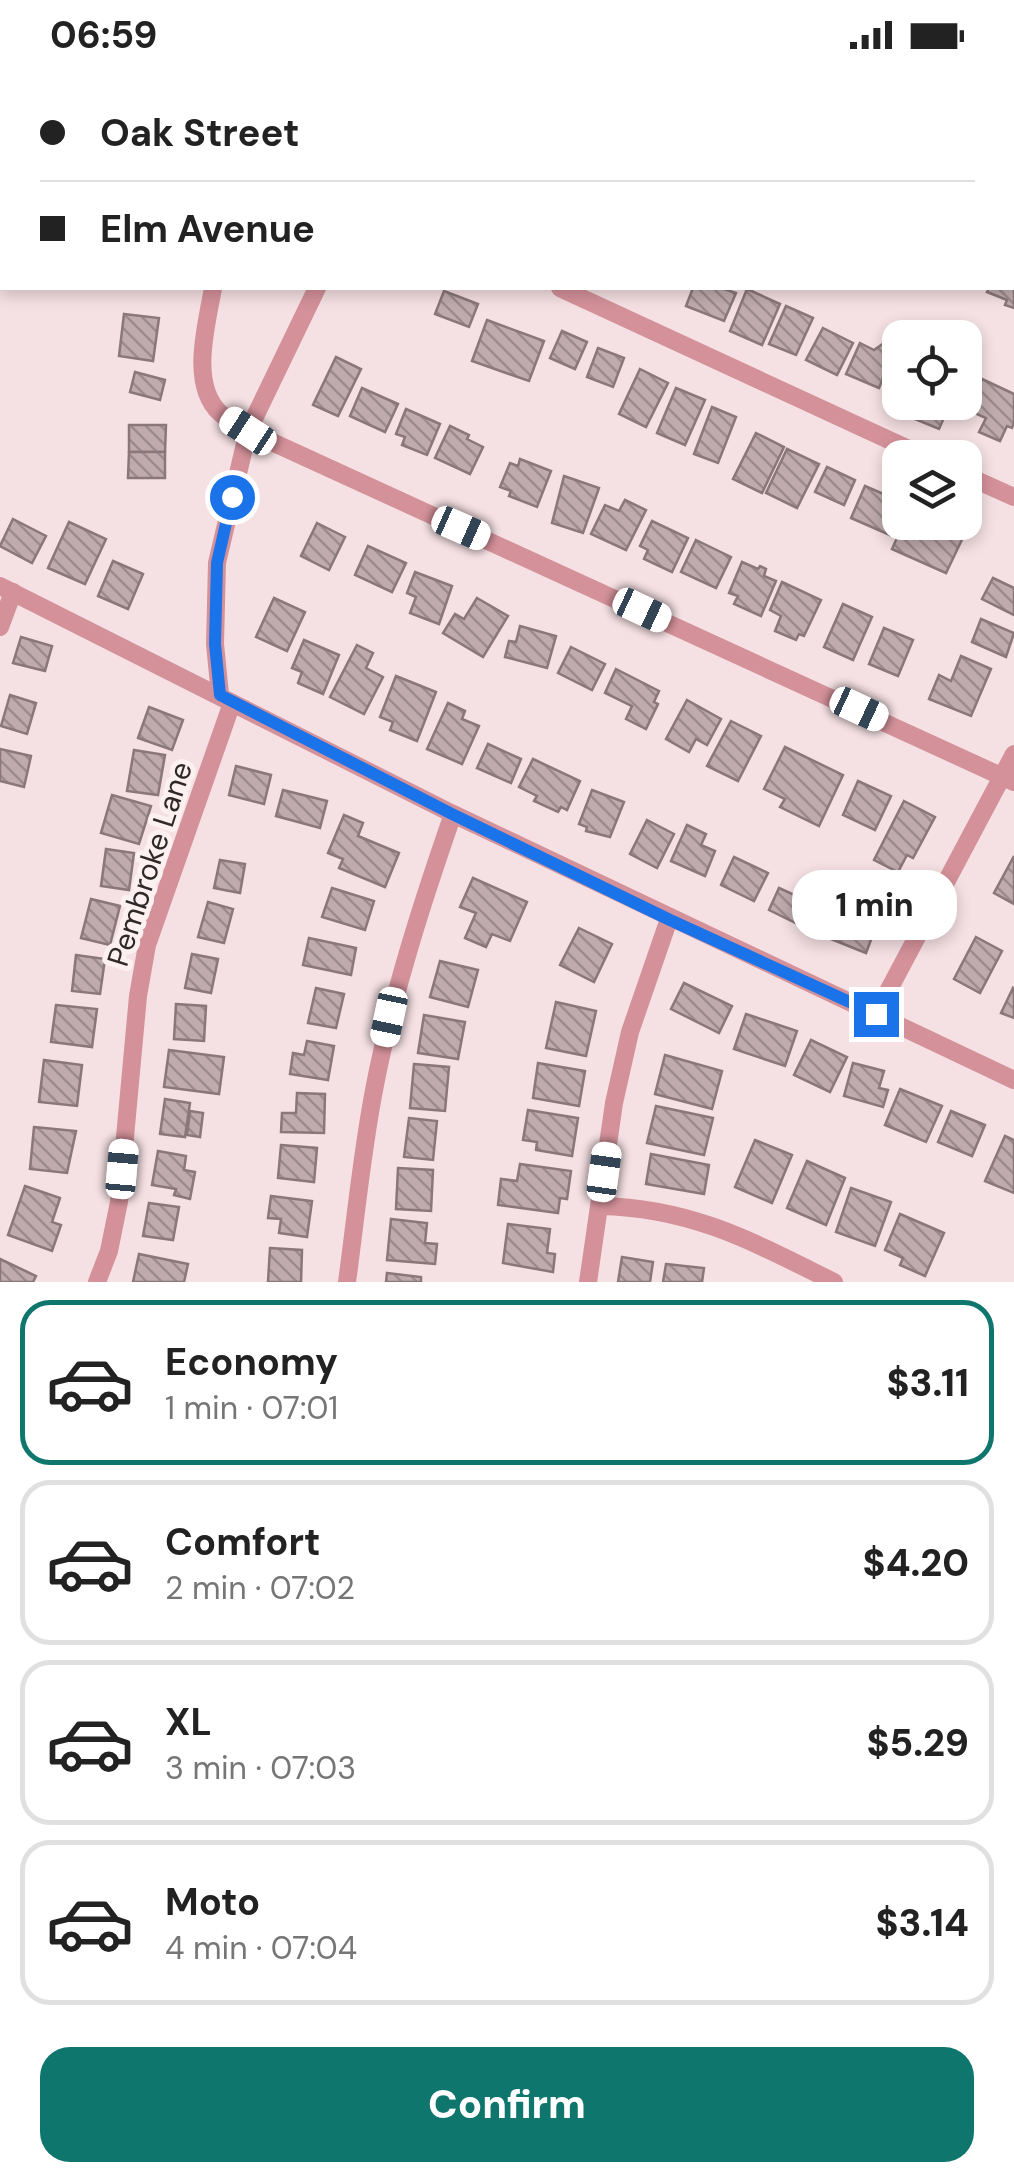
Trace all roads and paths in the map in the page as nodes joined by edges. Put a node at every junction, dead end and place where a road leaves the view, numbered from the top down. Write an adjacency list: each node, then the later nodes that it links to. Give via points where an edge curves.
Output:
1 (213, 290): 4 (street, via 206,391 218,412)
2 (316, 290): 4 (street)
3 (564, 290): 5 (street)
4 (248, 431): 10 (street, via 217,563 215,644); 12 (street)
5 (889, 440)
6 (982, 482): 7 (street)
7 (1014, 497)
8 (6, 589): 9 (street); 10 (street)
9 (0, 627)
10 (226, 699): 13 (street); 18 (street, Pembroke Lane, via 147,945 119,1202)
11 (1014, 754): 12 (street)
12 (1009, 778): 15 (street)
13 (452, 814): 14 (street); 19 (street, via 389,1017)
14 (670, 920): 15 (street); 17 (street, via 630,1032)
15 (876, 1014): 16 (street)
16 (1014, 1080)
17 (600, 1206): 20 (street); 21 (street, via 725,1228)
18 (97, 1282)
19 (347, 1282)
20 (588, 1282)
21 (834, 1282)

